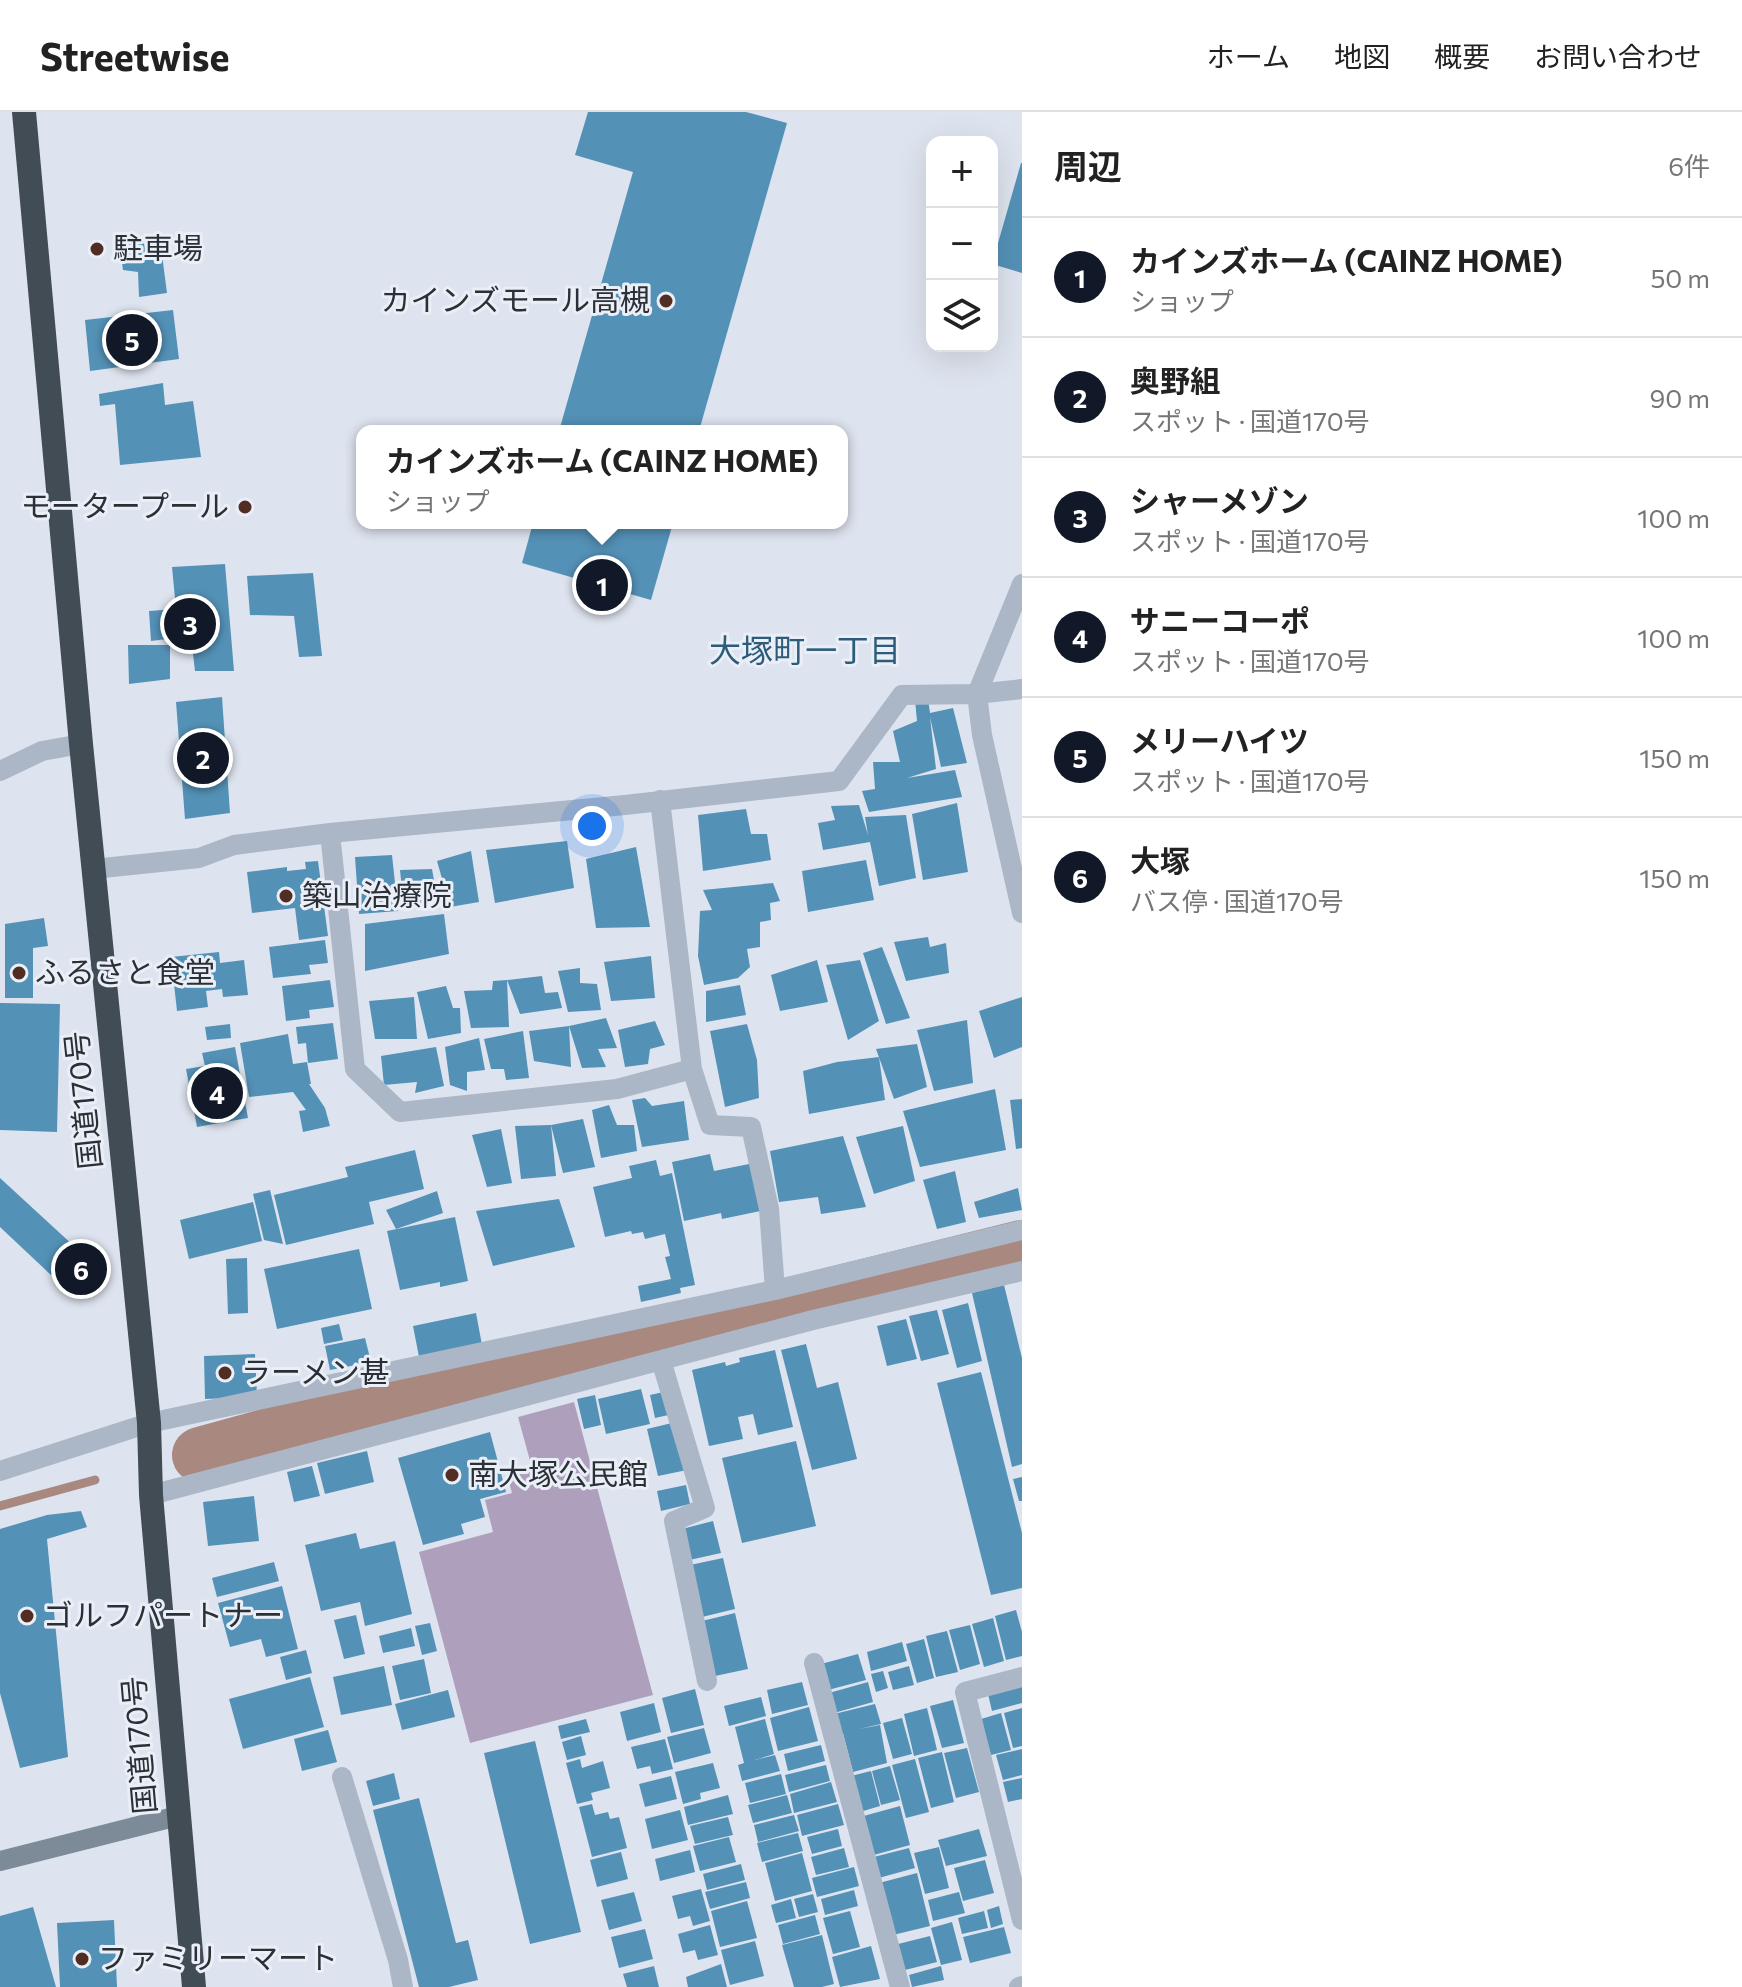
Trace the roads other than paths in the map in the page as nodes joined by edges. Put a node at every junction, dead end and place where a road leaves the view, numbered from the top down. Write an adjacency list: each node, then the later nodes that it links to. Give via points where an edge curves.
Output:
1 (24, 112): 5 (highway, 国道170号)
2 (1022, 584): 4 (street)
3 (1022, 689): 4 (street)
4 (977, 694): 7 (street, via 902,695 839,781); 10 (street)
5 (81, 744): 6 (street, via 42,751); 9 (highway, 国道170号)
6 (0, 771)
7 (660, 800): 8 (street); 11 (street)
8 (330, 833): 9 (street, via 234,845 199,858); 11 (street, via 355,1069 400,1112 617,1089)
9 (93, 869): 16 (highway, 国道170号)
10 (1022, 913)
11 (692, 1069): 14 (street, via 710,1125 751,1127 769,1209)
12 (1022, 1230): 14 (street)
13 (1022, 1271): 15 (street)
14 (775, 1290): 16 (street)
15 (661, 1360): 18 (street); 21 (street, via 705,1508 674,1521)
16 (149, 1423): 17 (street); 18 (highway, 国道170号)
17 (0, 1471)
18 (151, 1495): 23 (highway, 国道170号)
19 (814, 1663): 28 (street)
20 (1022, 1677): 25 (street, via 965,1692)
21 (707, 1681)
22 (342, 1777): 27 (street)
23 (178, 1816): 24 (main road); 26 (highway, 国道170号)
24 (0, 1861)
25 (1022, 1920)
26 (194, 1987)
27 (403, 1987)
28 (900, 1987)

